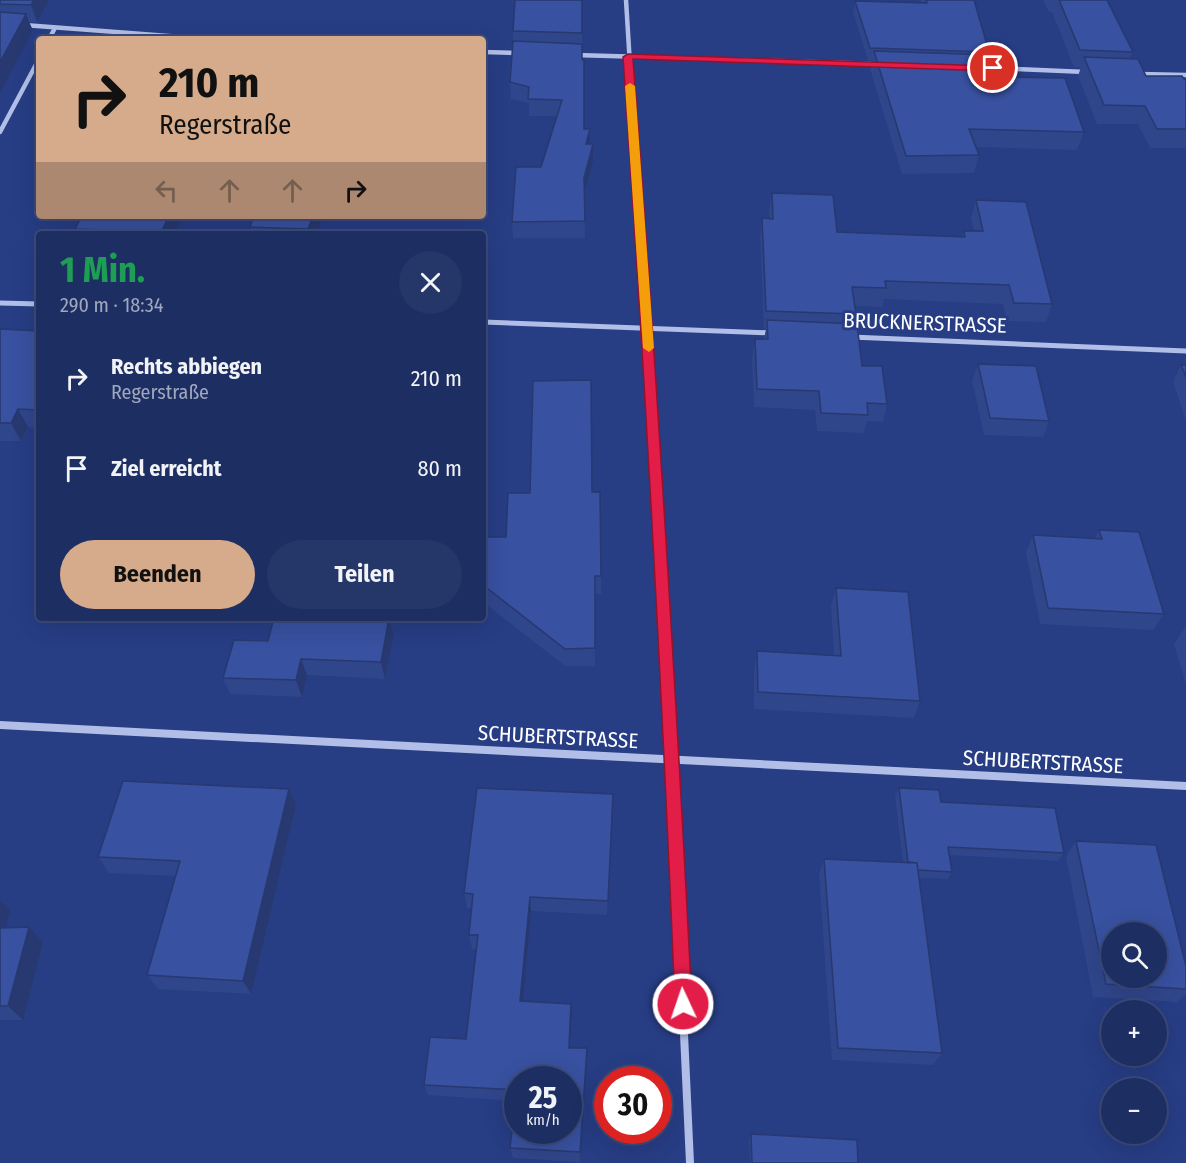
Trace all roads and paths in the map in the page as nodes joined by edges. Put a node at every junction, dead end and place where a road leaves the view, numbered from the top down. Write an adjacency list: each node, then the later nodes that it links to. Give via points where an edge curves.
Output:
1 (626, 0): 9 (street)
2 (22, 25): 3 (street)
3 (56, 28): 4 (street); 5 (street)
4 (52, 36)
5 (167, 36)
6 (486, 52): 7 (street)
7 (528, 54)
8 (572, 55): 9 (street)
9 (628, 57): 11 (street); 20 (street)
10 (36, 65): 16 (street)
11 (887, 65)
12 (981, 68): 13 (street)
13 (1089, 72)
14 (1137, 74): 15 (street)
15 (1186, 75)
16 (0, 132)
17 (0, 303): 18 (street)
18 (36, 304)
19 (486, 322): 20 (street)
20 (648, 328): 21 (street); 25 (street)
21 (779, 334)
22 (839, 336): 23 (street, BRUCKNERSTRASSE)
23 (1186, 351)
24 (0, 725): 25 (street, SCHUBERTSTRASSE)
25 (672, 760): 26 (street, SCHUBERTSTRASSE); 27 (street)
26 (1186, 786)
27 (690, 1163)

